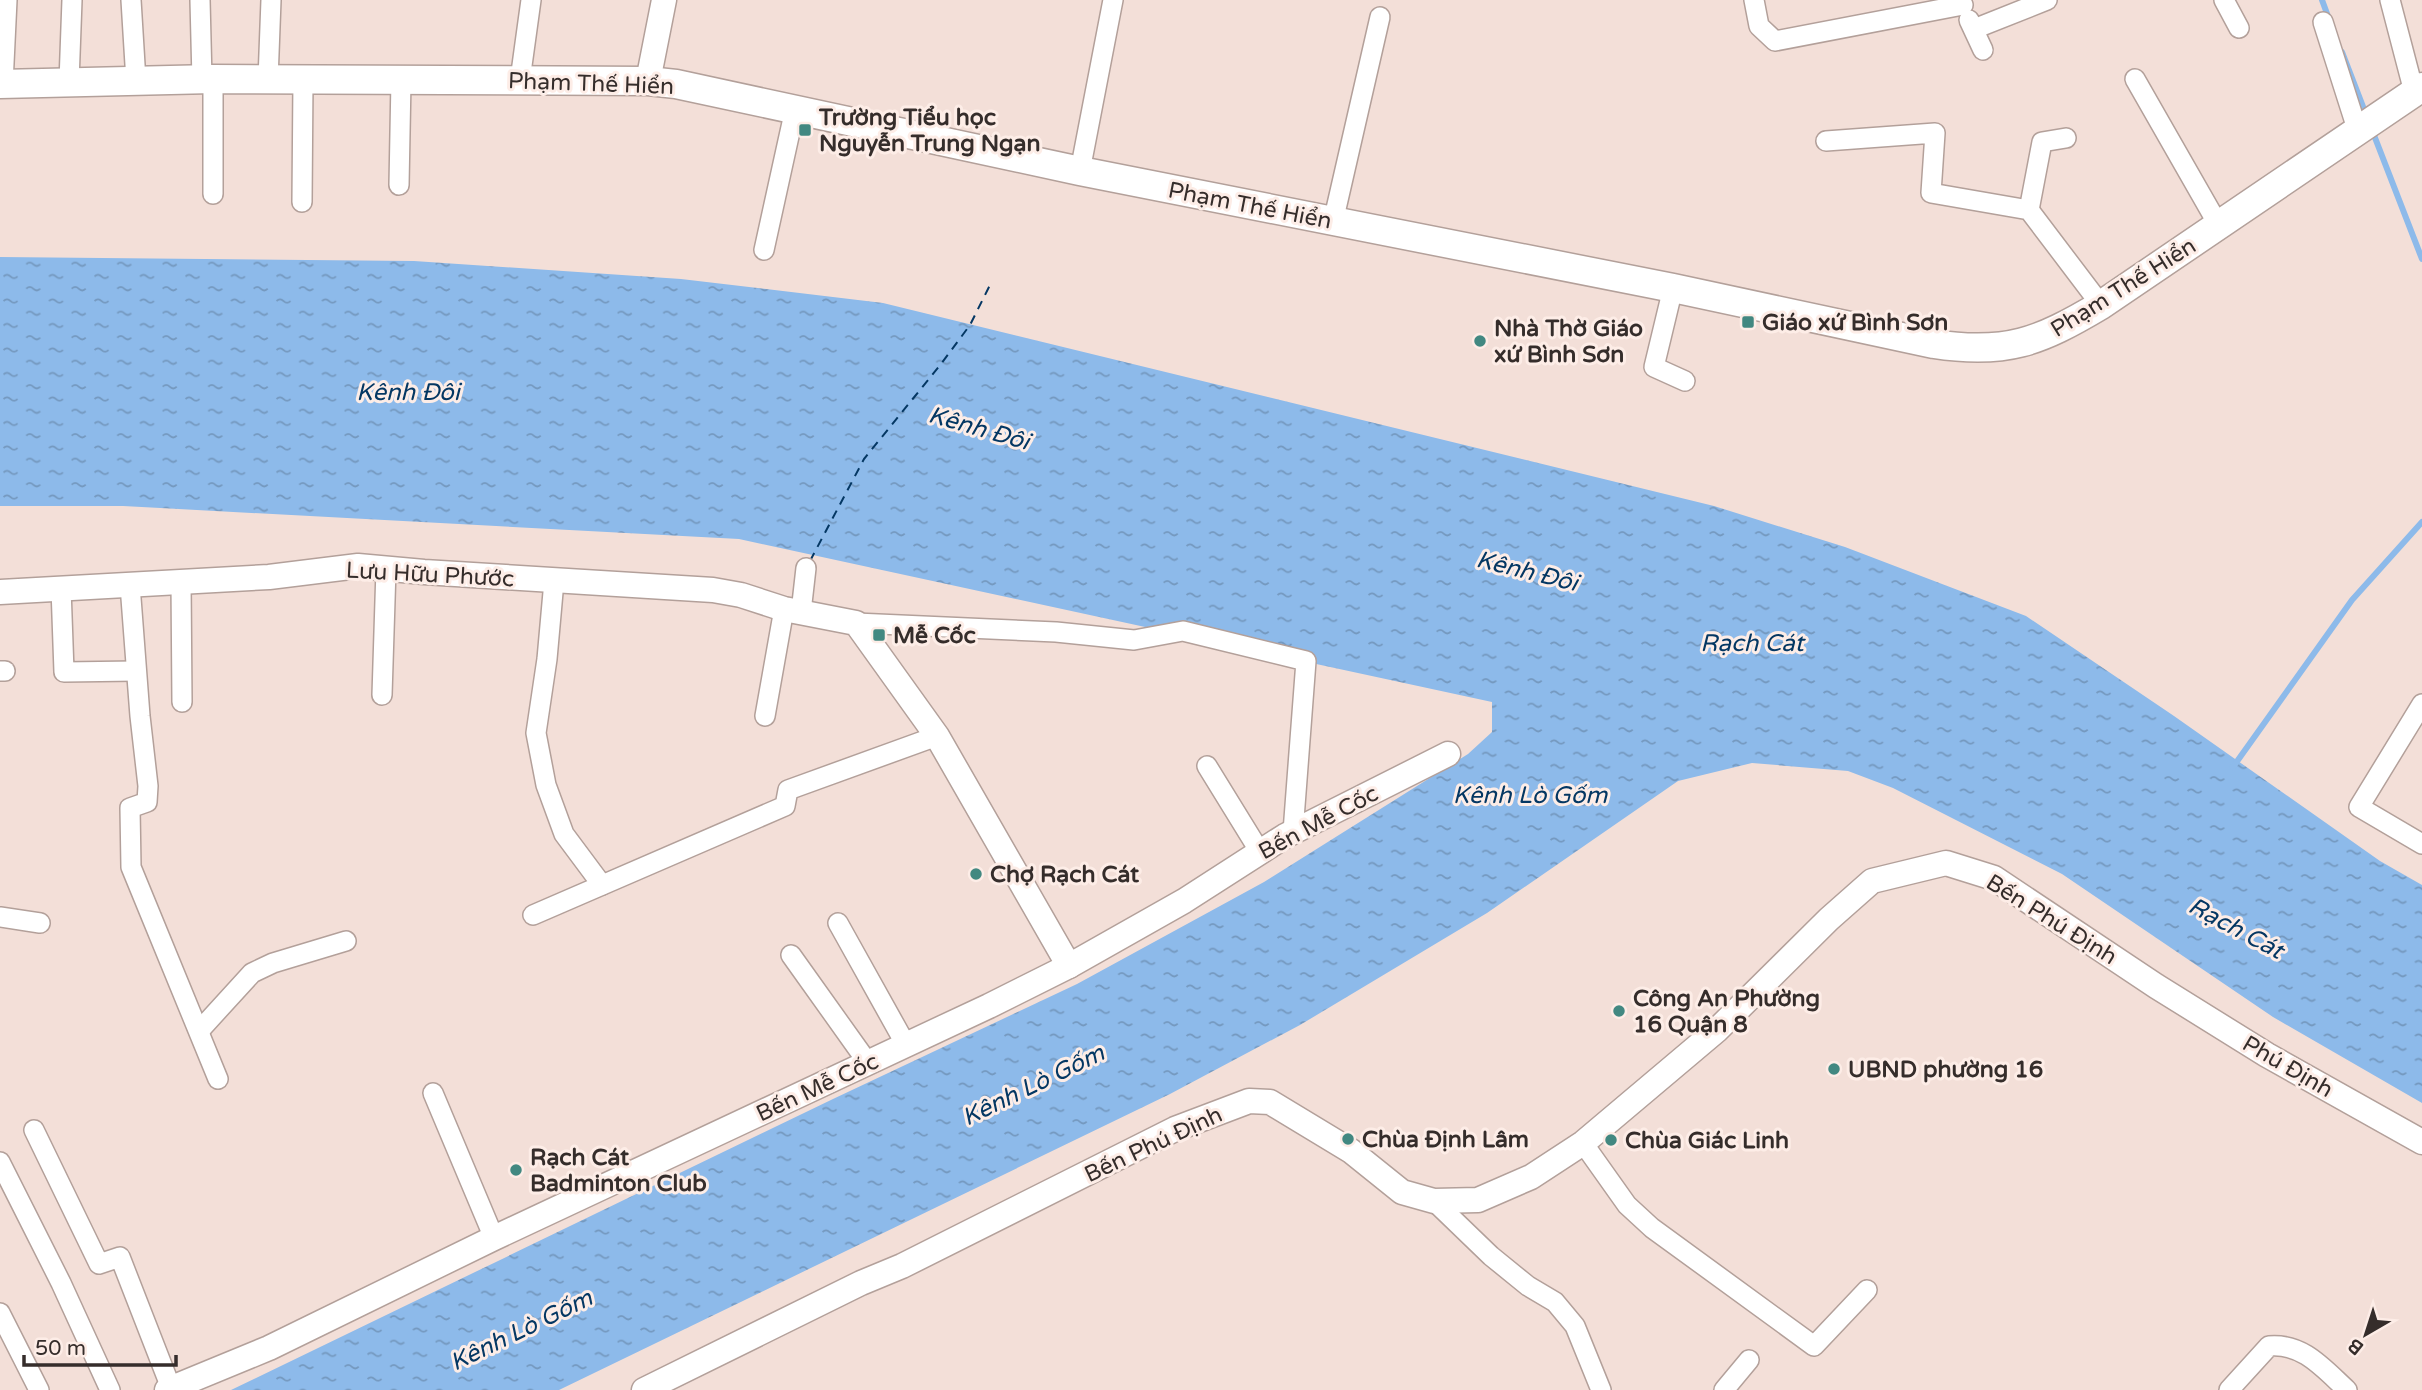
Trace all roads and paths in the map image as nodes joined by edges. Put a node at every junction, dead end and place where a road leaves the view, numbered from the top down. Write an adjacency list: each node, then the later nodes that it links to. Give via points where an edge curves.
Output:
1 (7, 0): 28 (street)
2 (72, 0): 27 (street)
3 (131, 0): 25 (street)
4 (200, 0): 21 (street)
5 (271, 0): 22 (street)
6 (531, 0): 24 (street)
7 (664, 0): 26 (street)
8 (1114, 0): 34 (street)
9 (1754, 0): 13 (street, via 1759,26 1775,41)
10 (2047, 0): 16 (street)
11 (2224, 0): 17 (street)
12 (2390, 0): 29 (street)
13 (1961, 3): 16 (street)
14 (1380, 18): 39 (street)
15 (2323, 22): 31 (street)
16 (1974, 29): 18 (street)
17 (2239, 29)
18 (1983, 50)
19 (303, 79): 22 (main road, Phạm Thế Hiển); 23 (main road, Phạm Thế Hiển); 37 (street)
20 (2136, 79): 40 (street)
21 (208, 80): 22 (main road, Phạm Thế Hiển); 25 (main road, Phạm Thế Hiển); 36 (street)
22 (268, 80)
23 (401, 80): 24 (main road, Phạm Thế Hiển); 35 (street)
24 (520, 80): 26 (main road, Phạm Thế Hiển)
25 (136, 81): 27 (main road, Phạm Thế Hiển)
26 (648, 81): 30 (main road, Phạm Thế Hiển)
27 (69, 82): 28 (main road, Phạm Thế Hiển)
28 (2, 84)
29 (2418, 90): 31 (main road, Phạm Thế Hiển)
30 (795, 109): 34 (main road, Phạm Thế Hiển); 41 (street)
31 (2359, 131): 40 (main road, Phạm Thế Hiển)
32 (2066, 138): 38 (street, via 2042,142)
33 (1826, 141): 38 (street, via 1935,133 1931,193)
34 (1080, 171): 39 (main road, Phạm Thế Hiển)
35 (398, 185)
36 (213, 194)
37 (302, 202)
38 (2029, 210): 43 (street)
39 (1333, 222): 42 (main road, Phạm Thế Hiển)
40 (2219, 226): 43 (main road, Phạm Thế Hiển)
41 (764, 250)
42 (1673, 288): 43 (main road, Phạm Thế Hiển, via 1962,348 2024,344); 44 (street, via 1654,367)
43 (2101, 305)
44 (1685, 381)
45 (806, 568): 52 (street)
46 (386, 569): 47 (street, Lưu Hữu Phước); 48 (street, Lưu Hữu Phước, via 358,566 269,578); 55 (street)
47 (554, 581): 52 (street, Lưu Hữu Phước, via 713,590); 65 (street, via 536,733 564,834)
48 (181, 582): 49 (street, Lưu Hữu Phước); 56 (street)
49 (130, 584): 50 (street, Lưu Hữu Phước); 54 (street)
50 (61, 588): 51 (street, Lưu Hữu Phước); 54 (street, via 64,673)
51 (0, 592)
52 (792, 611): 53 (street, Lưu Hữu Phước); 58 (street)
53 (856, 623): 59 (street); 62 (street, Lưu Hữu Phước, via 1134,640 1183,631 1306,661)
54 (136, 671): 74 (street, via 148,786 147,802 130,808 131,867)
55 (382, 695)
56 (182, 702)
57 (2422, 704): 63 (street, via 2359,807)
58 (765, 716)
59 (937, 736): 65 (street, via 788,790 785,806); 72 (street)
60 (1448, 754): 62 (street, Bến Mễ Cốc)
61 (1207, 766): 64 (street)
62 (1293, 831): 64 (street, Bến Mễ Cốc)
63 (2422, 844)
64 (1260, 852): 72 (street, Bến Mễ Cốc)
65 (601, 885): 66 (street)
66 (533, 915)
67 (0, 917): 68 (street)
68 (40, 923)
69 (838, 923): 75 (street)
70 (346, 941): 74 (street, via 252,972)
71 (791, 955): 76 (street)
72 (1069, 966): 75 (street, Bến Mễ Cốc)
73 (2156, 986): 80 (street, Phú Định); 81 (street, Bến Phú Định, via 1994,878 1946,863 1872,881 1717,1030)
74 (199, 1031): 77 (street)
75 (906, 1045): 76 (street, Bến Mễ Cốc)
76 (868, 1063): 84 (street, Bến Mễ Cốc)
77 (218, 1079)
78 (433, 1093): 84 (street)
79 (34, 1130): 88 (street, via 99,1264 120,1257)
80 (2422, 1142)
81 (1583, 1143): 83 (street, Bến Phú Định, via 1531,1177 1478,1200); 85 (street, via 1627,1205 1652,1228 1814,1346)
82 (0, 1162): 90 (street)
83 (1434, 1201): 91 (street, Bến Phú Định, via 1402,1192 1351,1151 1270,1102 1249,1101 1175,1129); 92 (street, via 1491,1256 1555,1302 1574,1326)
84 (495, 1238): 88 (street, Bến Mễ Cốc, via 270,1348)
85 (1867, 1290)
86 (0, 1313): 89 (street)
87 (1749, 1360): 93 (street)
88 (170, 1389)
89 (39, 1390)
90 (110, 1390)
91 (643, 1390)
92 (1601, 1390)
93 (1724, 1390)
94 (2229, 1390): 95 (street, via 2269,1346 2278,1345 2305,1353)
95 (2347, 1390)

